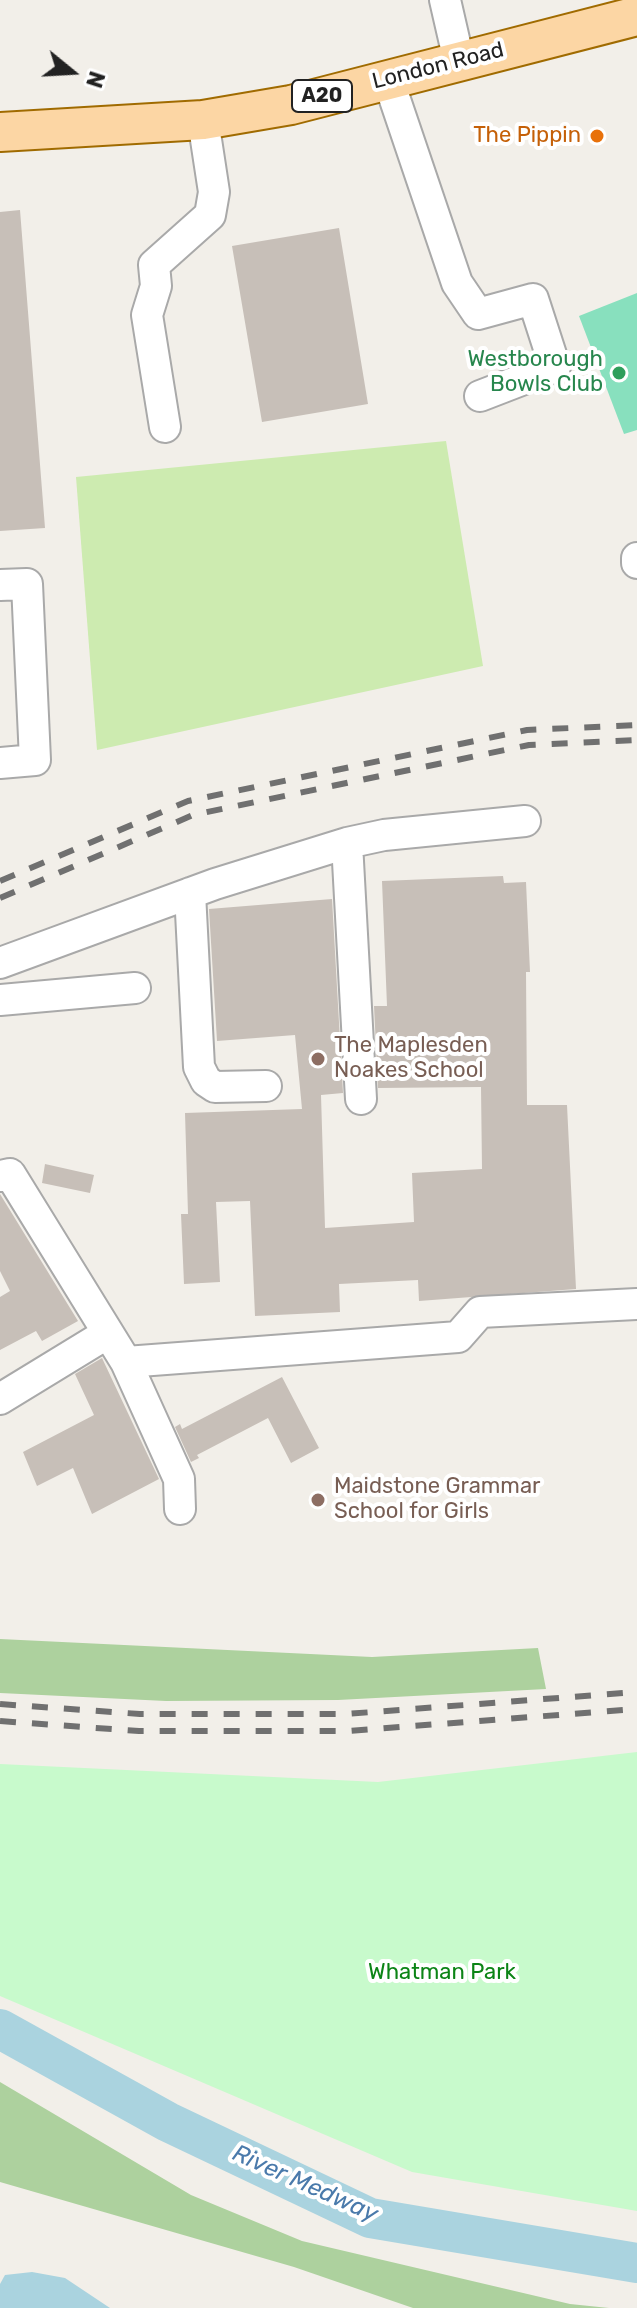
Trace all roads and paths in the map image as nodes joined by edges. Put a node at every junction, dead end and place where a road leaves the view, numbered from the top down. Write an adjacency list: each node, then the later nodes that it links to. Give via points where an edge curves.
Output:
1 (445, 0): 3 (street)
2 (637, 16): 3 (main road, London Road / A20)
3 (459, 61): 4 (main road, London Road / A20)
4 (388, 79): 5 (main road, London Road / A20, via 291,105); 7 (street, via 457,283 478,314 530,288 555,367)
5 (203, 120): 6 (main road, London Road / A20); 8 (street, via 214,192 210,215 154,265 156,286 147,315)
6 (0, 132)
7 (480, 396)
8 (165, 427)
9 (0, 585): 10 (street, via 27,584 35,760)
10 (0, 763)
11 (525, 821): 12 (street)
12 (347, 843): 13 (street); 18 (street)
13 (190, 893): 14 (street); 17 (street, via 199,1067 215,1087)
14 (0, 963)
15 (135, 988): 16 (street)
16 (0, 1000)
17 (266, 1086)
18 (361, 1099)
19 (0, 1176): 21 (street, via 10,1174)
20 (637, 1304): 22 (street, via 480,1312 458,1337)
21 (108, 1333): 22 (street); 23 (street)
22 (126, 1362): 24 (street, via 179,1479)
23 (0, 1399)
24 (180, 1509)

